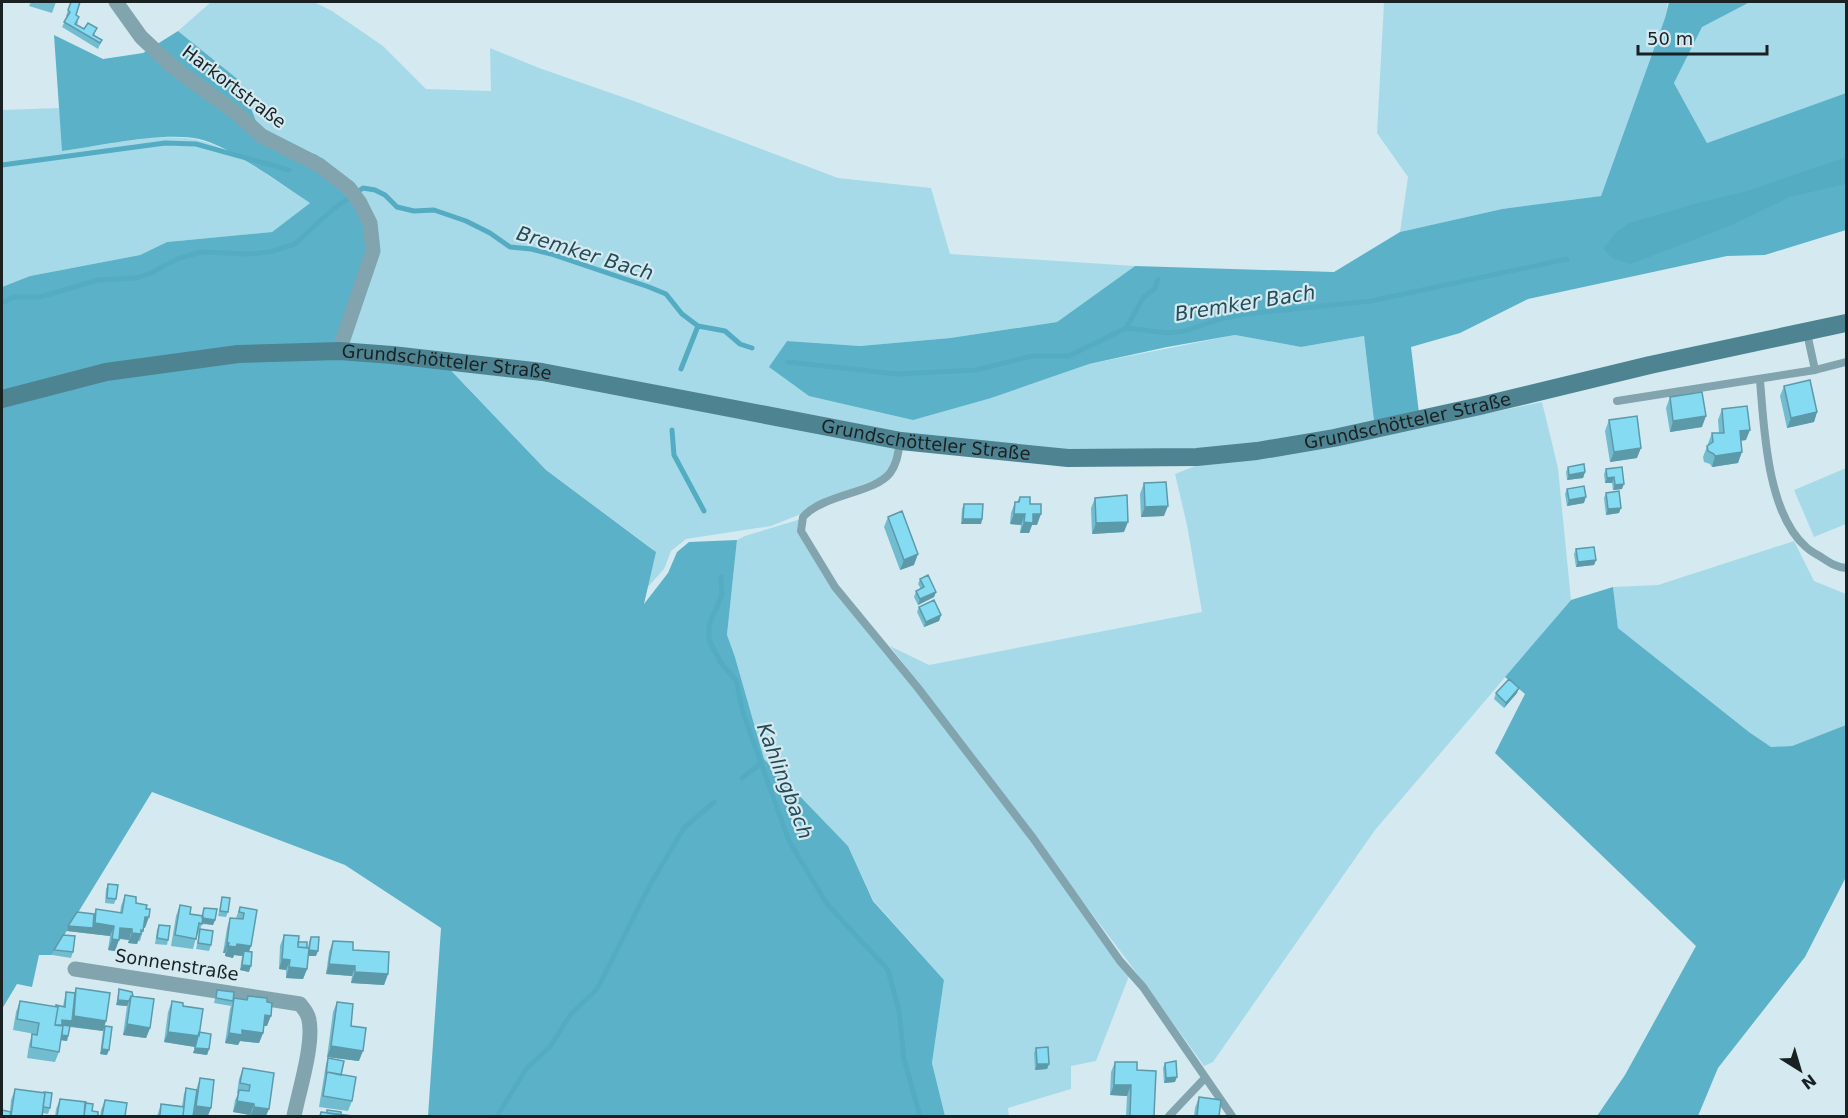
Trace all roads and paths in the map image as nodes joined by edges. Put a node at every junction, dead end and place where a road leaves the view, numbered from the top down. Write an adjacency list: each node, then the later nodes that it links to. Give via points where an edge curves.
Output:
1 (116, 2): 4 (street, Harkortstraße, via 141,37 174,68 262,136 319,165 349,188 360,203 370,223 374,251)
2 (1846, 323): 3 (main road, Grundschötteler Straße)
3 (1807, 333): 6 (lane); 10 (main road, Grundschötteler Straße, via 1334,438 1257,451 1197,457 1068,458)
4 (339, 351): 8 (main road, Grundschötteler Straße, via 238,354 106,372); 10 (main road, Grundschötteler Straße, via 542,372)
5 (1846, 362): 6 (lane)
6 (1815, 370): 7 (lane)
7 (1760, 380): 9 (lane); 11 (lane, via 1770,472 1782,510 1806,548 1837,567)
8 (2, 399)
9 (1617, 401)
10 (901, 441): 13 (lane, via 896,462 885,479 815,506 803,517 801,531 835,587 1033,838)
11 (1846, 568)
12 (75, 969): 14 (street, Sonnenstraße, via 300,1004 309,1018 310,1032)
13 (1205, 1078): 15 (lane); 16 (lane)
14 (294, 1116)
15 (1169, 1116)
16 (1232, 1116)

